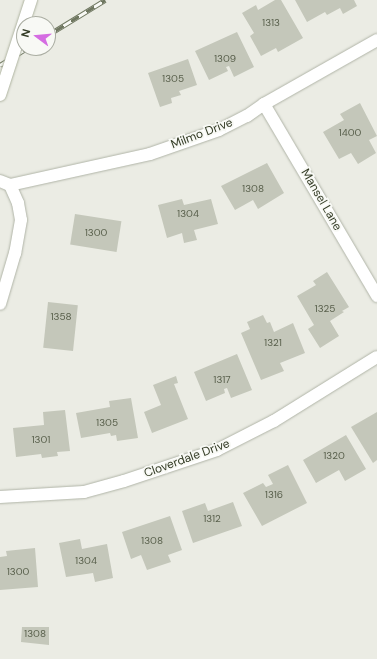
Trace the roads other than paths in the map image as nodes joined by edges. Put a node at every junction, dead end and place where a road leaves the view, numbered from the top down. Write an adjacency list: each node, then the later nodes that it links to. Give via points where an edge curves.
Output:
1 (31, 0): 3 (street, bridge)
2 (377, 40): 4 (street, Milmo Drive)
3 (0, 95)
4 (264, 104): 5 (street, Milmo Drive, via 219,130 157,151); 6 (street, Mansel Lane)
5 (5, 183): 7 (street, via 18,203 21,220)
6 (377, 296)
7 (0, 304)
8 (377, 357): 9 (street, Cloverdale Drive, via 274,421 217,450 84,492)
9 (0, 497)

